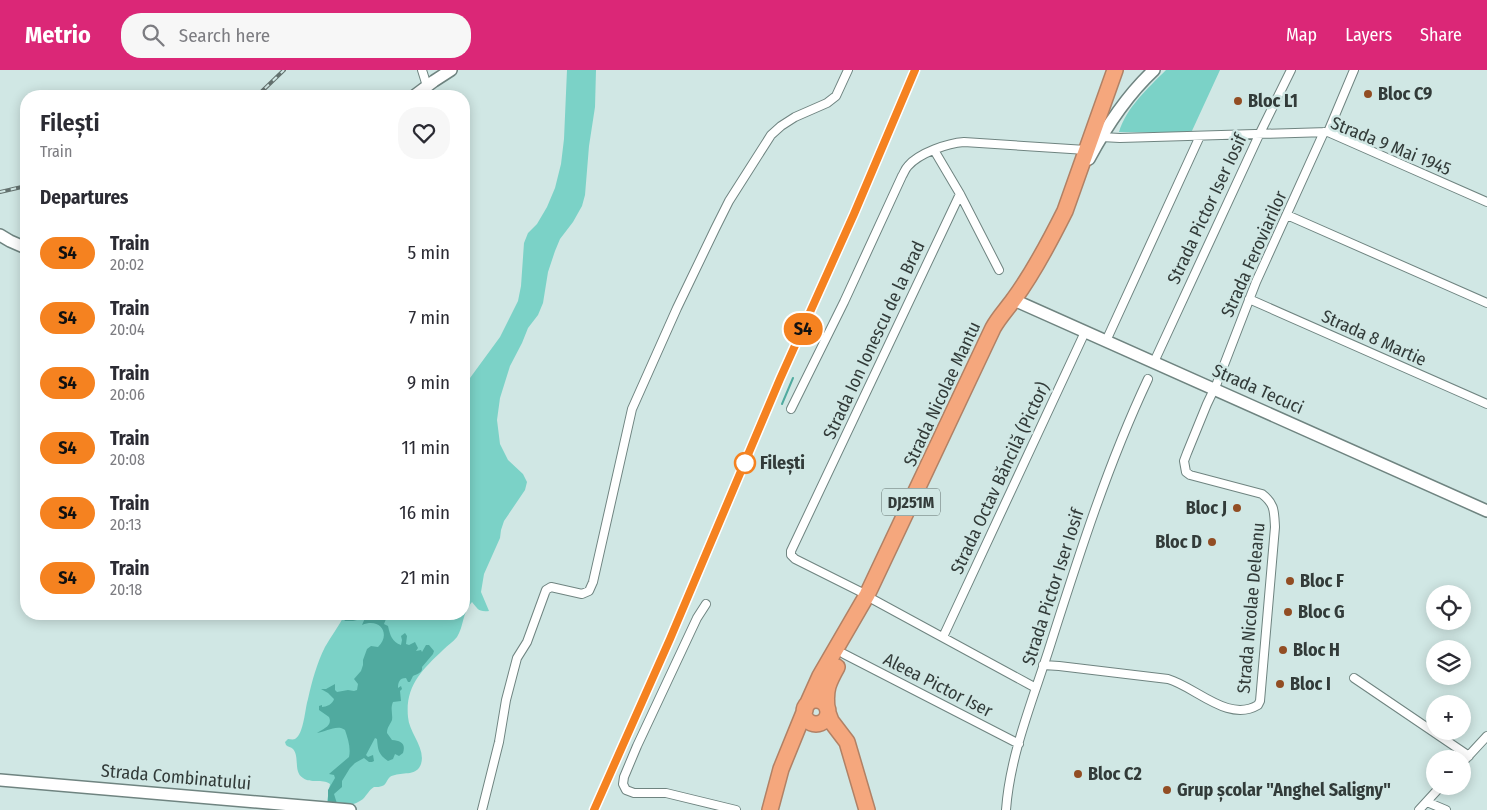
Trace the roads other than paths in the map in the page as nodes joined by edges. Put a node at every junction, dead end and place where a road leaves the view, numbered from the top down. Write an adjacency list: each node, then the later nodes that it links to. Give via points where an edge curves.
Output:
1 (422, 70): 8 (street)
2 (451, 70): 8 (main road)
3 (848, 70): 52 (street, via 836,96 828,103 795,117 771,134 715,230 632,409 594,582 589,591 582,594 551,587 546,590 527,642 517,658)
4 (1115, 70): 15 (highway)
5 (1154, 70): 13 (main road, DJ251M, via 1130,96)
6 (1290, 70): 11 (street, Strada Pictor Iser Iosif)
7 (1354, 70): 10 (street, Strada Feroviarilor)
8 (427, 86): 9 (main road)
9 (422, 90)
10 (1326, 132): 11 (street, Strada 9 Mai 1945); 17 (street, Strada 9 Mai 1945); 19 (street, Strada Feroviarilor)
11 (1259, 135): 12 (street, Strada 9 Mai 1945); 28 (street, Strada Pictor Iser Iosif)
12 (1200, 136): 13 (street, Strada 9 Mai 1945); 27 (street)
13 (1102, 137): 18 (main road, DJ251M)
14 (934, 150): 15 (street, via 956,142); 16 (street); 32 (street, via 915,159 902,176)
15 (1086, 150): 18 (highway)
16 (960, 194): 22 (street); 34 (street, Strada Ion Ionescu de la Brad, via 790,553 795,559)
17 (1487, 202)
18 (1065, 210): 24 (highway, DJ251M)
19 (1287, 216): 23 (street, Strada Feroviarilor); 25 (street)
20 (0, 235): 21 (main road)
21 (20, 246)
22 (999, 270)
23 (1249, 299): 30 (street, Strada Feroviarilor); 31 (street, Strada 8 Martie)
24 (1014, 300): 26 (main road, Strada Tecuci); 34 (highway, DJ251M, via 994,349)
25 (1487, 303)
26 (1086, 332): 27 (main road, Strada Tecuci); 36 (street, Strada Octav Băncilă (Pictor))
27 (1106, 341): 28 (main road, Strada Tecuci)
28 (1154, 362): 30 (main road, Strada Tecuci)
29 (1148, 379): 38 (street, Strada Pictor Iser Iosif, via 1100,494)
30 (1214, 389): 33 (main road, Strada Tecuci); 38 (street, Strada Nicolae Deleanu, via 1184,461 1186,472 1262,494 1273,505 1275,527 1258,705 1240,710 1224,707 1168,679)
31 (1487, 404)
32 (791, 409)
33 (1487, 511)
34 (870, 598): 36 (street); 37 (highway, DJ251M); 41 (highway, DJ251M, via 820,676)
35 (706, 604): 53 (street, via 637,746 623,784 626,790 634,793 666,793)
36 (943, 637): 40 (street)
37 (844, 654): 42 (highway, DJ251M, via 829,680); 45 (street, Aleea Pictor Iser)
38 (1044, 665): 40 (street, Strada Pictor Iser Iosif)
39 (1354, 678): 46 (street)
40 (1036, 688): 45 (street, Strada Pictor Iser Iosif)
41 (806, 707): 42 (highway, via 805,718 811,723); 42 (highway, via 818,700 825,704); 44 (highway, DJ251M)
42 (822, 717): 44 (highway); 55 (highway, via 831,721 845,738)
43 (1487, 736): 47 (street)
44 (791, 741): 54 (highway, DJ251M)
45 (1019, 744): 56 (street, Strada Pictor Iser Iosif)
46 (1460, 750)
47 (1471, 754)
48 (0, 780): 51 (main road, Strada Combinatului)
49 (1433, 795): 50 (street)
50 (1427, 802): 57 (street); 58 (street)
51 (350, 810)
52 (482, 810)
53 (736, 810)
54 (770, 810)
55 (867, 810)
56 (1006, 810)
57 (1419, 810)
58 (1446, 810)

